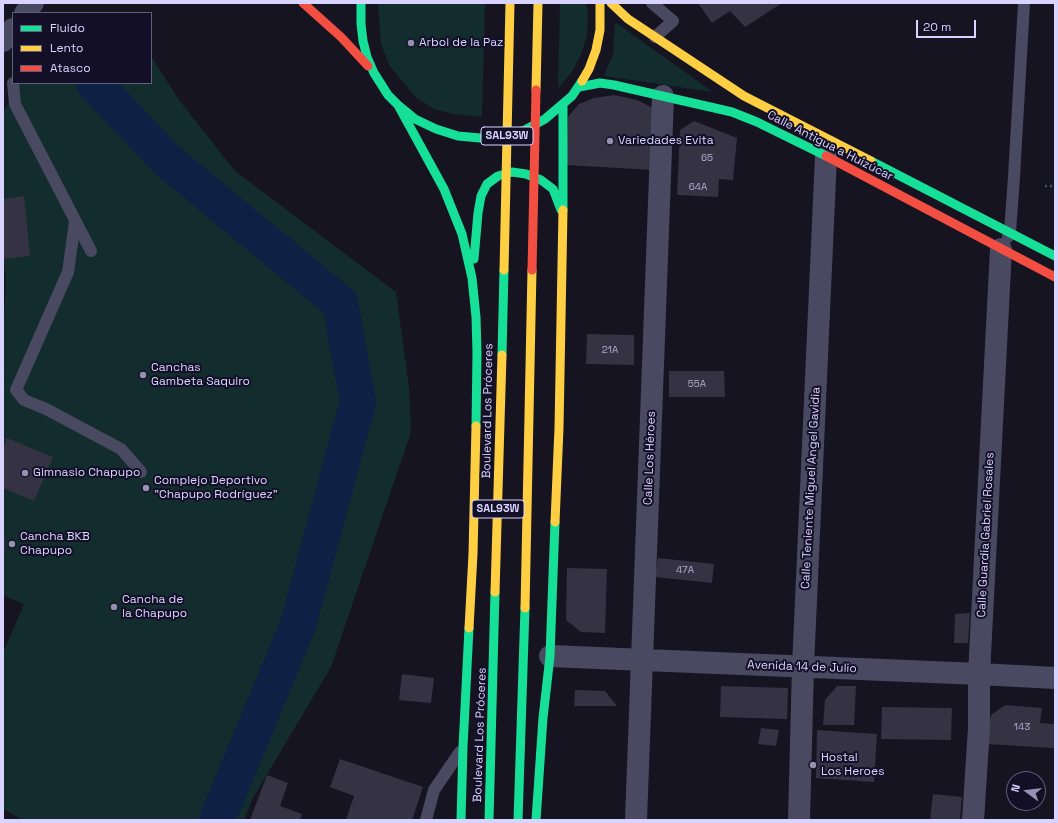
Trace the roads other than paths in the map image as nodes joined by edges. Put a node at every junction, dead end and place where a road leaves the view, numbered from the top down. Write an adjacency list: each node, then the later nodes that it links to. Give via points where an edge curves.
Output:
1 (33, 3): 10 (street)
2 (303, 3): 14 (main road, via 341,37)
3 (361, 3): 14 (main road, via 360,24 363,41)
4 (510, 3): 37 (main road, Boulevard Los Próceres / SAL93W, bridge, via 488,748)
5 (538, 3): 38 (main road, SAL93W, bridge, via 526,592)
6 (600, 3): 16 (main road, via 600,30 596,50)
7 (611, 3): 12 (main road, Calle Antigua a Huizúcar, via 628,19)
8 (652, 3): 12 (lane, via 673,21)
9 (1024, 3): 23 (lane)
10 (26, 12)
11 (12, 30): 13 (street)
12 (655, 37): 23 (main road, Calle Antigua a Huizúcar, via 744,96)
13 (3, 40)
14 (374, 73): 18 (main road)
15 (13, 84): 22 (lane, via 15,104)
16 (579, 87): 17 (main road, Calle Antigua a Huizúcar, via 600,83); 19 (main road)
17 (662, 96): 20 (main road, Calle Antigua a Huizúcar, via 732,112); 30 (street, Calle Los Héroes)
18 (398, 105): 19 (main road, via 415,119 436,129 458,136 480,138 503,136 525,130); 27 (main road, via 444,189 462,234)
19 (563, 105): 21 (main road)
20 (826, 156): 23 (main road, Calle Antigua a Huizúcar); 31 (street, Calle Teniente Miguel Angel Gavidia)
21 (563, 217): 27 (main road, via 553,189 541,180 512,172 498,176 487,184 481,196); 29 (main road, via 559,428)
22 (75, 222): 24 (lane); 28 (lane, via 68,272 16,390 24,400 121,449)
23 (1006, 241): 25 (main road, Calle Antigua a Huizúcar); 26 (main road, Calle Antigua a Huizúcar); 32 (street, Calle Guardia Gabriel Rosales)
24 (90, 251)
25 (1055, 256)
26 (1055, 277)
27 (472, 278): 34 (main road, via 477,353)
28 (141, 472)
29 (550, 656): 30 (street, Avenida 14 de Julio); 39 (main road)
30 (643, 661): 31 (street, Avenida 14 de Julio); 40 (street, Calle Los Héroes)
31 (803, 668): 32 (street, Avenida 14 de Julio); 41 (street, Calle Teniente Miguel Angel Gavidia)
32 (979, 674): 33 (street, Avenida 14 de Julio); 42 (street, Calle Guardia Gabriel Rosales, via 979,728)
33 (1055, 678)
34 (467, 747): 35 (lane, via 434,790); 36 (main road)
35 (426, 820)
36 (461, 820)
37 (489, 820)
38 (518, 820)
39 (536, 820)
40 (636, 820)
41 (799, 820)
42 (973, 820)

